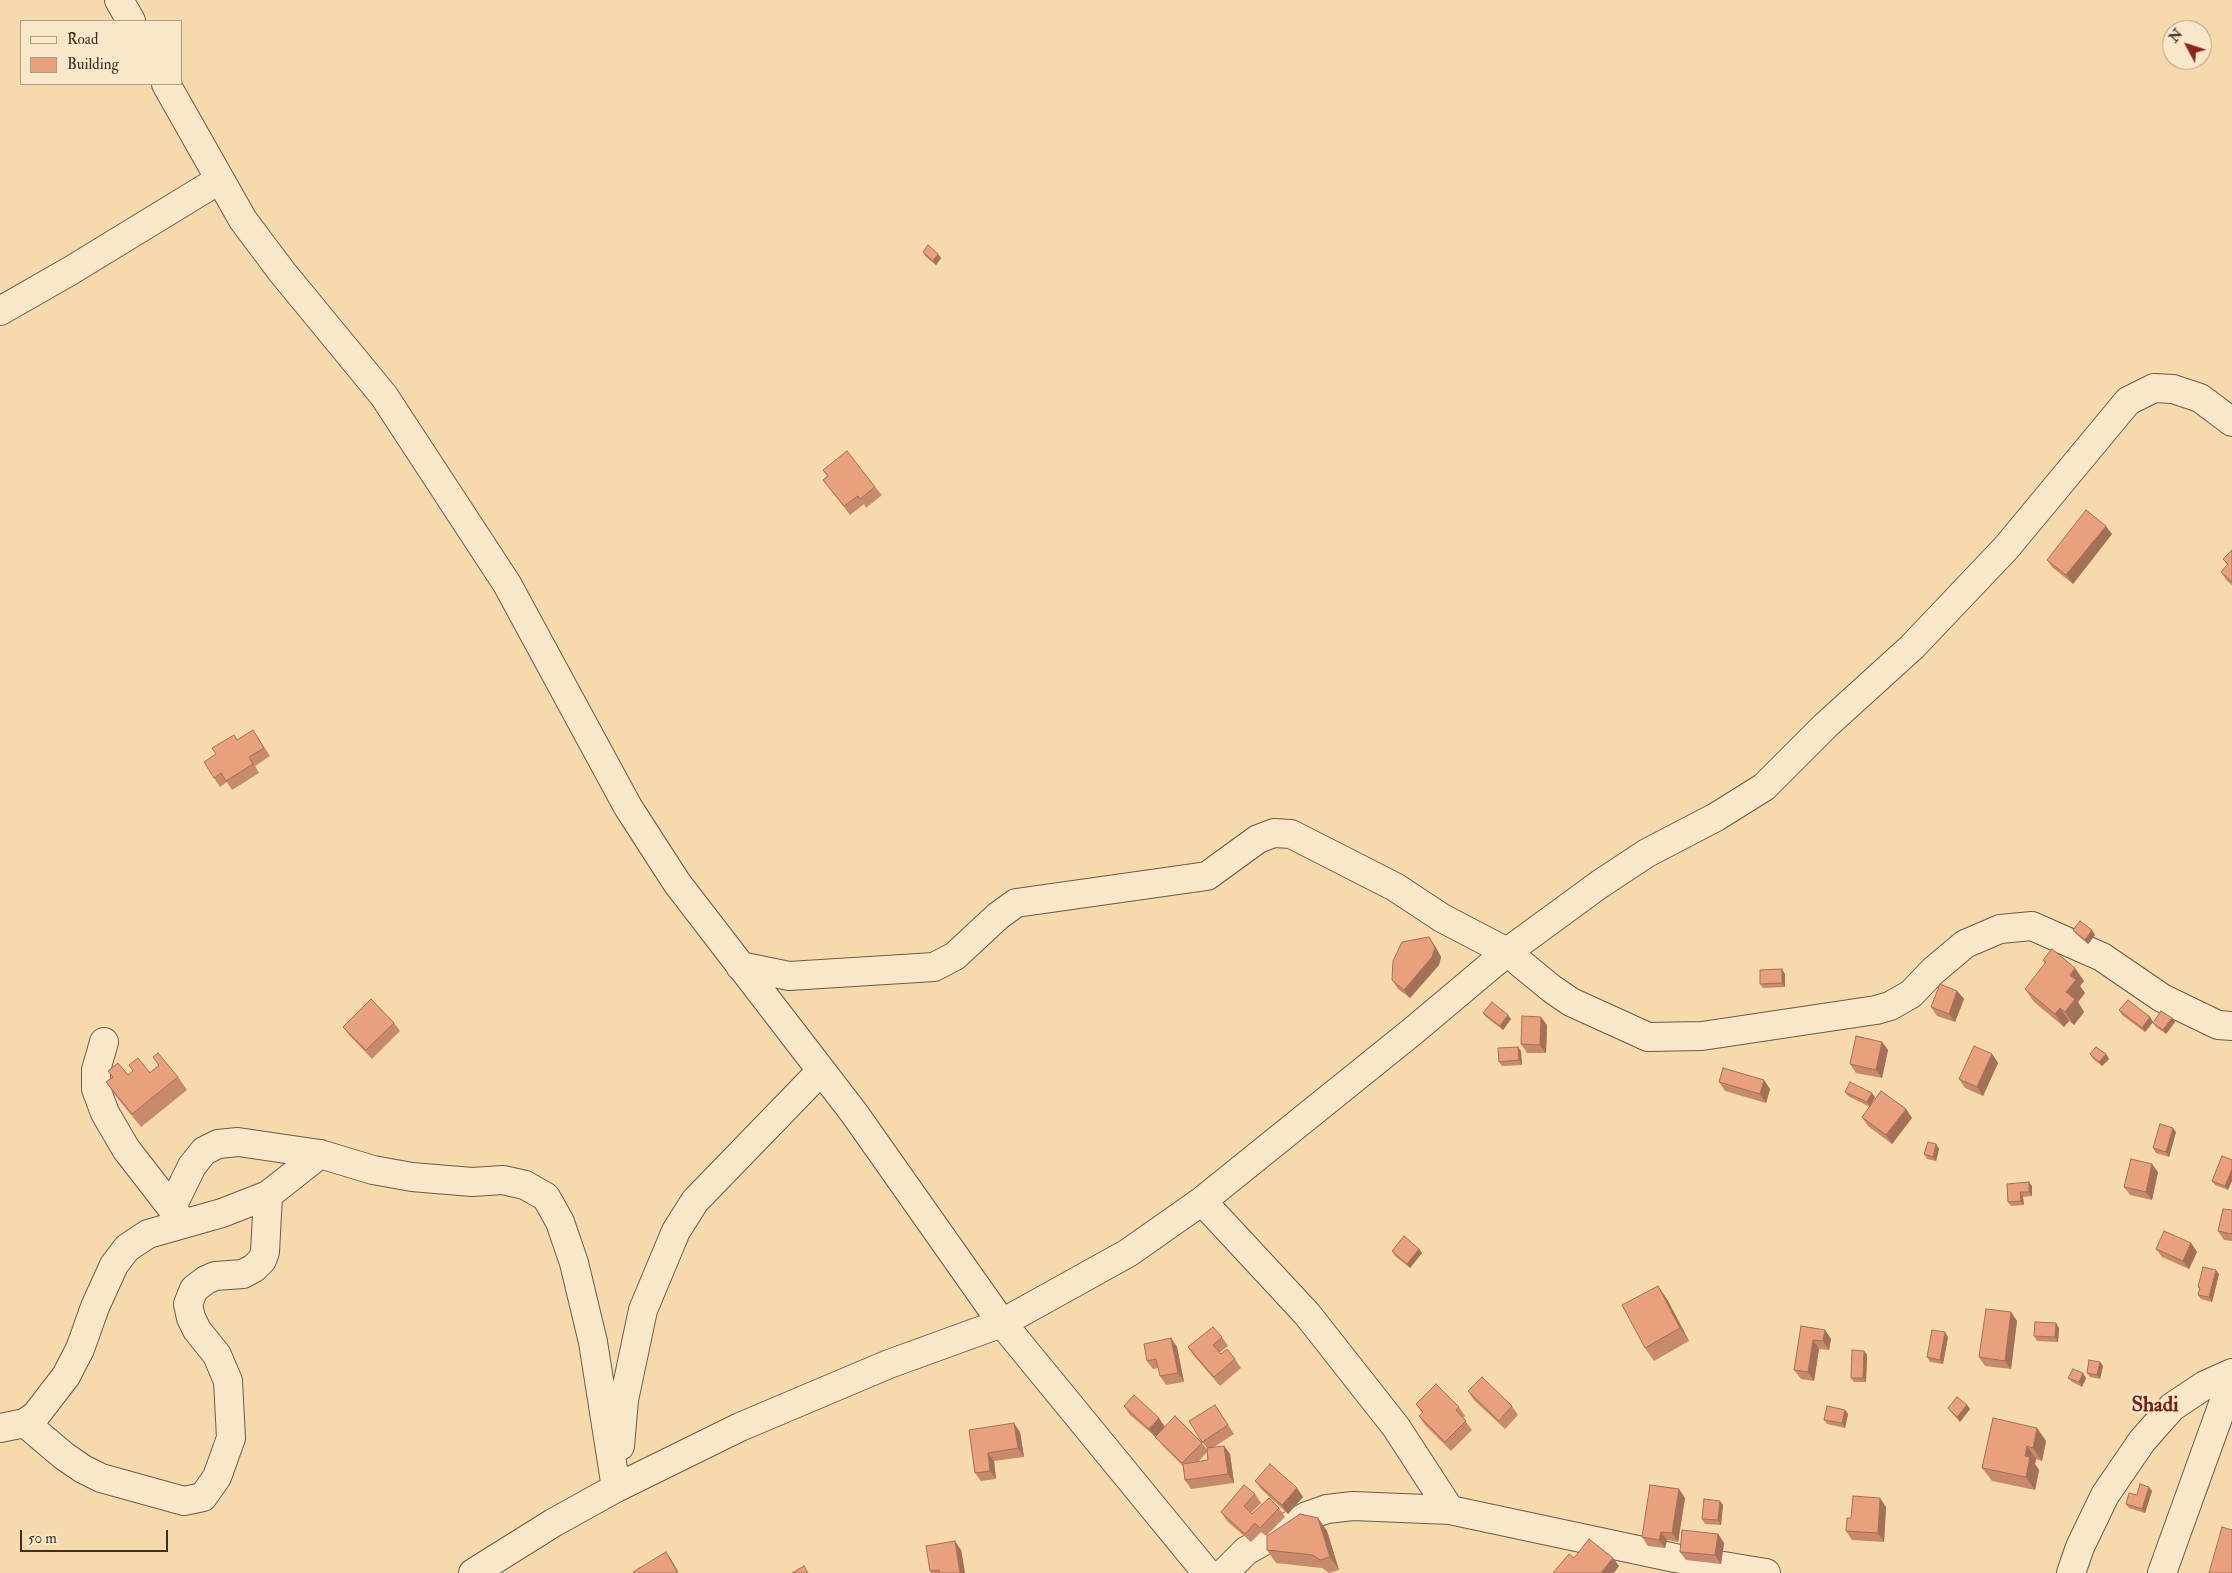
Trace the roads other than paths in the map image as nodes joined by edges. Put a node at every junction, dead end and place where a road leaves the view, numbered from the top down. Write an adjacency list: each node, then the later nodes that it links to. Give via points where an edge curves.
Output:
1 (119, 0): 2 (street)
2 (130, 20)
3 (167, 85): 4 (street)
4 (219, 180): 5 (street); 10 (street, via 243,220 282,272 384,396 507,584 653,848)
5 (0, 311)
6 (2200, 398): 7 (street); 8 (street); 9 (street, via 2173,389 2154,388 2128,401 2006,548 1912,647 1764,787 1600,884)
7 (2232, 399)
8 (2232, 422)
9 (1507, 952): 10 (street, via 1442,918 1378,878 1291,834 1274,832 1258,839 1208,876 1016,903 955,956 934,967 789,976); 11 (street, via 1571,1002 1648,1037 1702,1036 1890,1006 1911,994 1932,971 1965,944 2000,929 2032,926 2102,957 2162,998 2218,1025); 16 (street)
10 (740, 966): 13 (street)
11 (2232, 1026)
12 (104, 1042): 17 (street, via 96,1070 96,1089 104,1113 126,1149)
13 (820, 1072): 18 (street, via 854,1113); 22 (street, via 695,1201 676,1231 643,1310 624,1400)
14 (320, 1154): 15 (street); 17 (street, via 238,1142 218,1144 204,1151 192,1166); 22 (street, via 373,1170 412,1177 472,1182 503,1180 525,1185 546,1197 560,1222 574,1263 594,1342)
15 (268, 1195): 17 (street, via 222,1213); 21 (street, via 262,1260 243,1274 215,1276 206,1280 194,1289 188,1304 190,1318 217,1354 228,1381 231,1438 216,1477 203,1497 184,1501 101,1478)
16 (1202, 1201): 18 (street, via 1128,1253); 23 (street, via 1307,1314 1396,1427)
17 (177, 1215): 21 (street, via 127,1248 114,1265 66,1376 36,1415)
18 (1002, 1323): 22 (street, via 770,1412); 25 (street)
19 (2232, 1373): 28 (street, via 2172,1407 2142,1441 2105,1495)
20 (2232, 1379): 29 (street)
21 (12, 1425)
22 (616, 1488): 24 (street)
23 (1450, 1510): 26 (street, via 1353,1506 1327,1510 1307,1516 1246,1551); 27 (street, via 1674,1558)
24 (473, 1573)
25 (1207, 1573)
26 (1224, 1573)
27 (1766, 1573)
28 (2071, 1573)
29 (2162, 1573)

